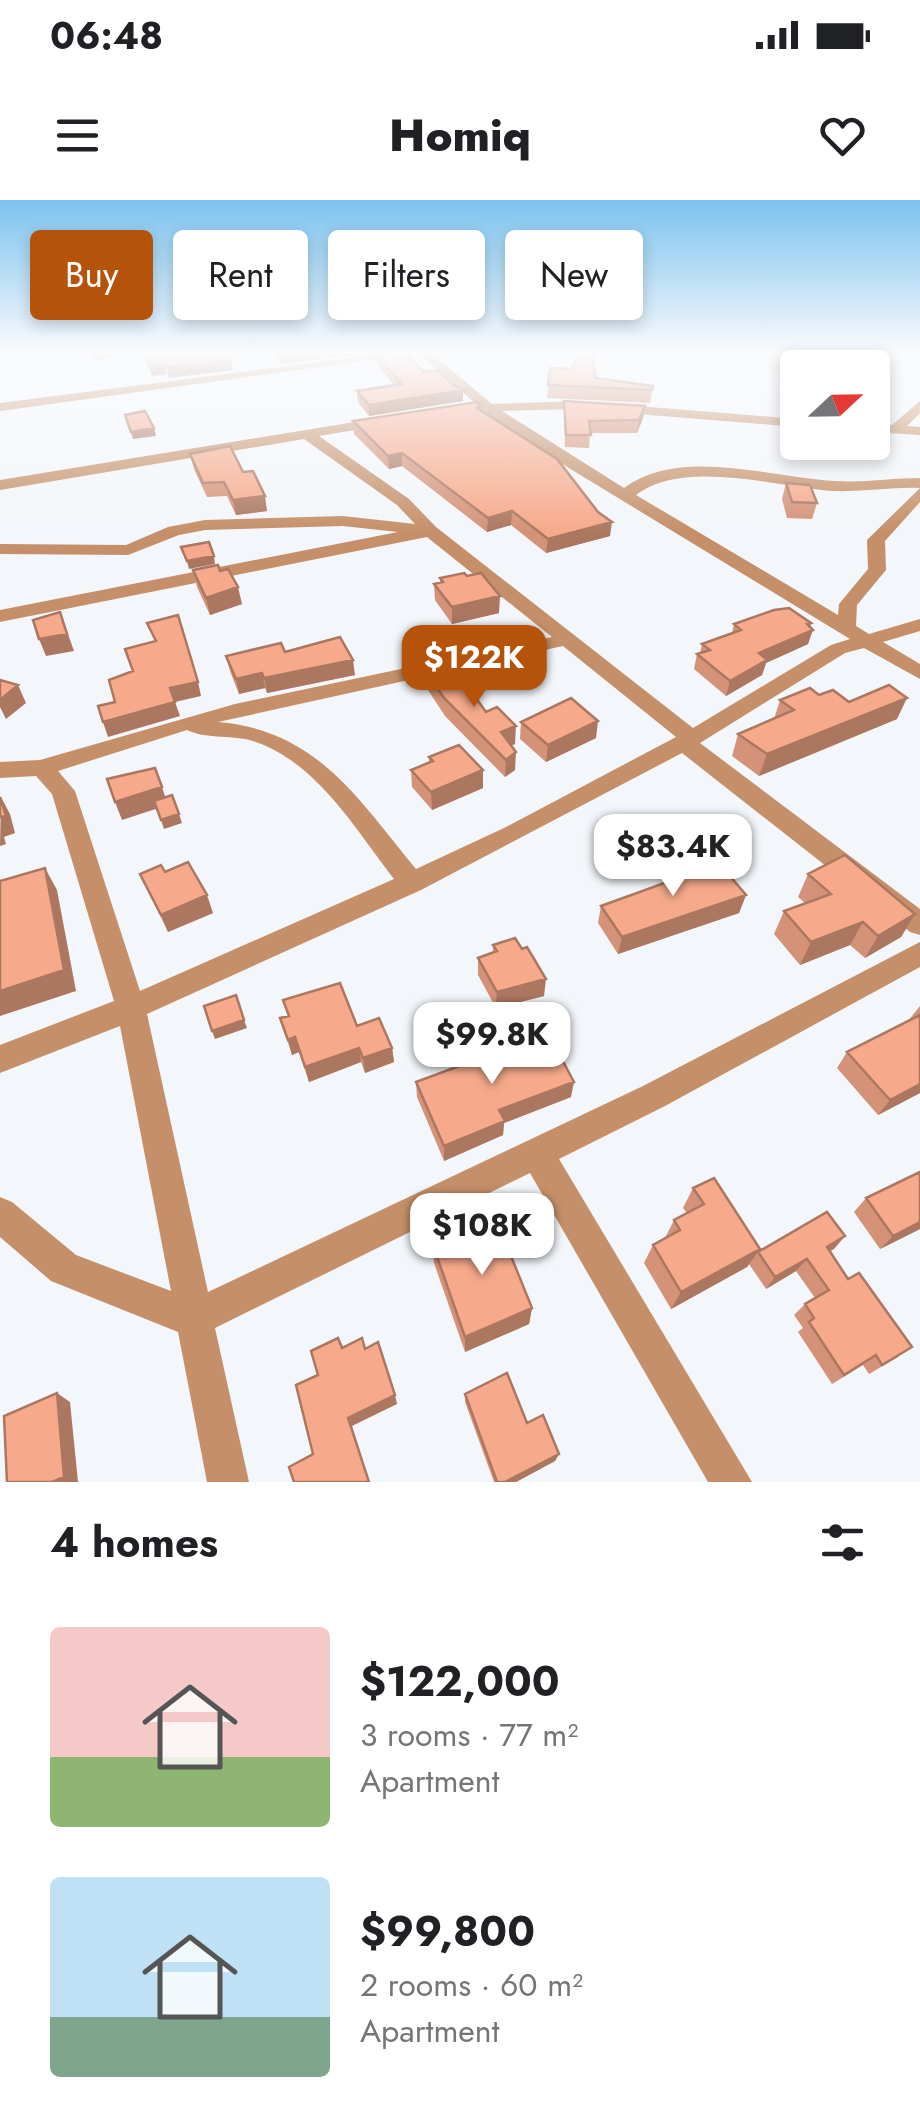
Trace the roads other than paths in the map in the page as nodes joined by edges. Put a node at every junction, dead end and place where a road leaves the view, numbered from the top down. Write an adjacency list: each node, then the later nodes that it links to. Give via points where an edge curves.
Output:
1 (494, 413): 13 (street)
2 (671, 413): 5 (street)
3 (912, 413): 7 (street)
4 (396, 419): 9 (street)
5 (780, 422)
6 (890, 429): 7 (street)
7 (896, 429): 8 (street)
8 (920, 431)
9 (308, 436): 11 (street); 14 (street, via 403,502)
10 (920, 483): 13 (street, via 835,486 679,473 651,477)
11 (0, 485)
12 (920, 493): 18 (street, via 876,540 877,570 848,604)
13 (627, 494): 18 (street)
14 (430, 531): 15 (street, via 343,521 205,525 128,550); 16 (street); 19 (street)
15 (0, 549)
16 (0, 616)
17 (920, 625): 18 (street)
18 (856, 635): 20 (street); 22 (street)
19 (569, 639): 21 (street); 22 (street)
20 (920, 673)
21 (182, 726): 24 (street); 25 (street, via 262,735 297,752 323,773)
22 (687, 740): 25 (street); 26 (street)
23 (2, 768): 24 (street)
24 (42, 768): 28 (street, via 63,790)
25 (412, 882): 28 (street)
26 (920, 924)
27 (920, 953): 30 (street)
28 (132, 1008): 29 (street); 32 (street)
29 (0, 1059)
30 (537, 1152): 32 (street); 34 (street)
31 (0, 1214): 32 (street, via 64,1268)
32 (192, 1318): 33 (street)
33 (228, 1482)
34 (731, 1482)

